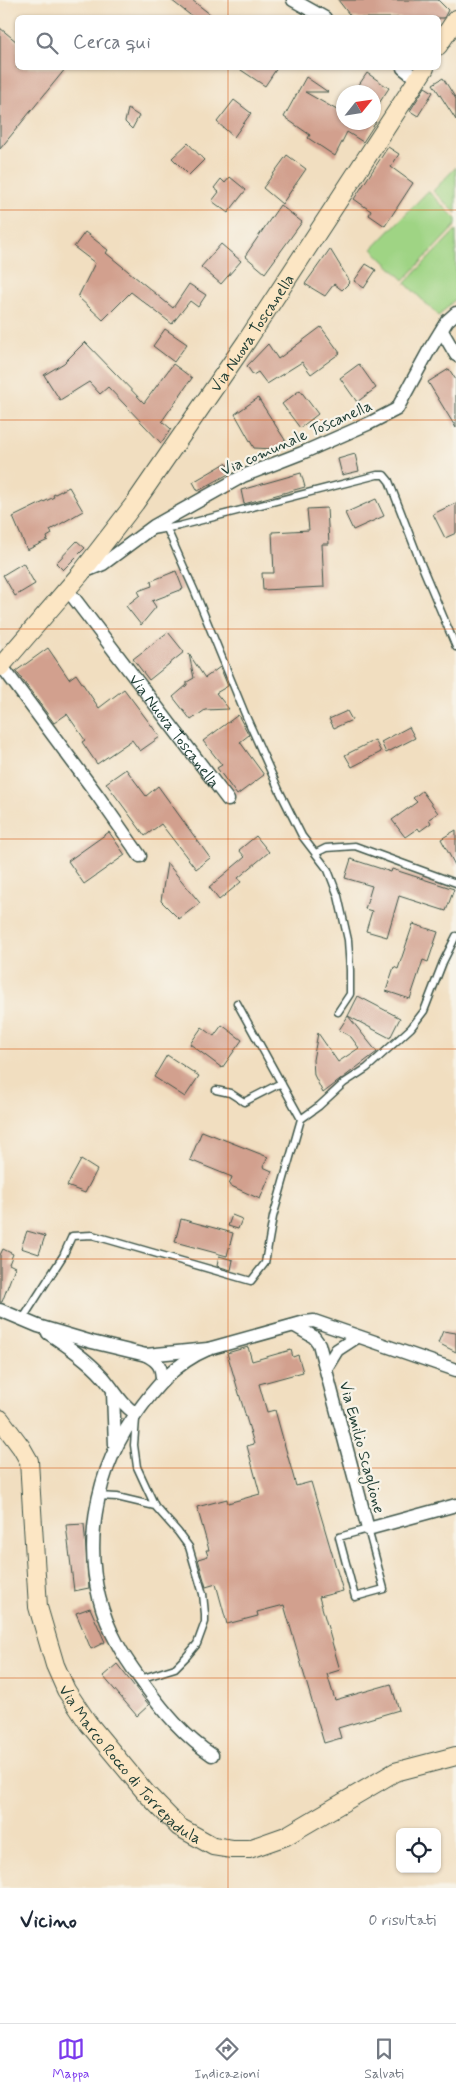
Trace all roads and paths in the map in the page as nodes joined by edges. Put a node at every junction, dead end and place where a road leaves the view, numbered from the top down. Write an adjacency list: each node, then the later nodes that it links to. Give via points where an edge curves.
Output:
1 (293, 0): 2 (street)
2 (320, 15)
3 (456, 19): 4 (main road)
4 (441, 42)
5 (421, 73): 11 (main road, Via Nuova Toscanella, via 246,342 135,503)
6 (456, 313): 7 (street, Via comunale Toscanella, via 447,320)
7 (442, 331): 8 (street); 10 (street, Via comunale Toscanella, via 397,409 243,476)
8 (456, 355)
9 (167, 529): 10 (lane); 13 (lane, via 384,475); 16 (lane, via 276,784 302,836)
10 (145, 532): 11 (street, Via comunale Toscanella, via 103,564)
11 (81, 573): 12 (main road, Via Nuova Toscanella)
12 (67, 589): 14 (main road, Via Nuova Toscanella); 15 (street, Via Nuova Toscanella)
13 (456, 647)
14 (0, 666): 17 (street)
15 (228, 800)
16 (316, 853): 18 (lane, via 326,848 355,846); 21 (lane, via 335,887 348,940 350,994)
17 (140, 856)
18 (456, 883)
19 (456, 936): 24 (lane, via 424,1011 410,1028 367,1068)
20 (237, 1003): 22 (lane)
21 (338, 1012)
22 (282, 1084): 23 (lane, via 244,1102 230,1093); 24 (lane)
23 (216, 1090)
24 (301, 1119): 26 (lane, via 272,1217 265,1263 251,1281 92,1235 72,1236)
25 (0, 1310): 26 (street)
26 (22, 1320): 27 (street)
27 (38, 1326): 30 (street); 33 (street)
28 (295, 1326): 29 (street, via 314,1321); 31 (street); 34 (street, Via Emilio Scaglione, via 314,1337)
29 (358, 1337): 34 (street, via 336,1350); 35 (street)
30 (92, 1342): 32 (street); 33 (street, via 85,1347)
31 (208, 1349): 32 (street); 36 (street, via 194,1355)
32 (146, 1355): 36 (street, via 160,1366)
33 (82, 1356): 37 (street)
34 (326, 1368): 44 (street, Via Emilio Scaglione)
35 (456, 1370)
36 (162, 1381): 38 (street)
37 (113, 1392): 38 (street); 40 (street)
38 (136, 1414): 40 (street, via 122,1434); 43 (lane, via 136,1467)
39 (0, 1419): 47 (main road, Via Marco Rocco di Torrepadula, via 29,1461 38,1607 66,1690 88,1723 146,1793 179,1826 213,1846 249,1849 286,1836 395,1772)
40 (116, 1450): 41 (street)
41 (98, 1496): 43 (lane); 45 (street, via 93,1551 97,1590 116,1643)
42 (456, 1505): 44 (street, Via Emilio Scaglione)
43 (155, 1506): 45 (lane, via 189,1547 203,1594 204,1622 197,1644 175,1668)
44 (368, 1529): 44 (lane, via 384,1589 355,1597 339,1537)
45 (140, 1679): 46 (street, via 188,1736)
46 (212, 1755)
47 (456, 1756)

